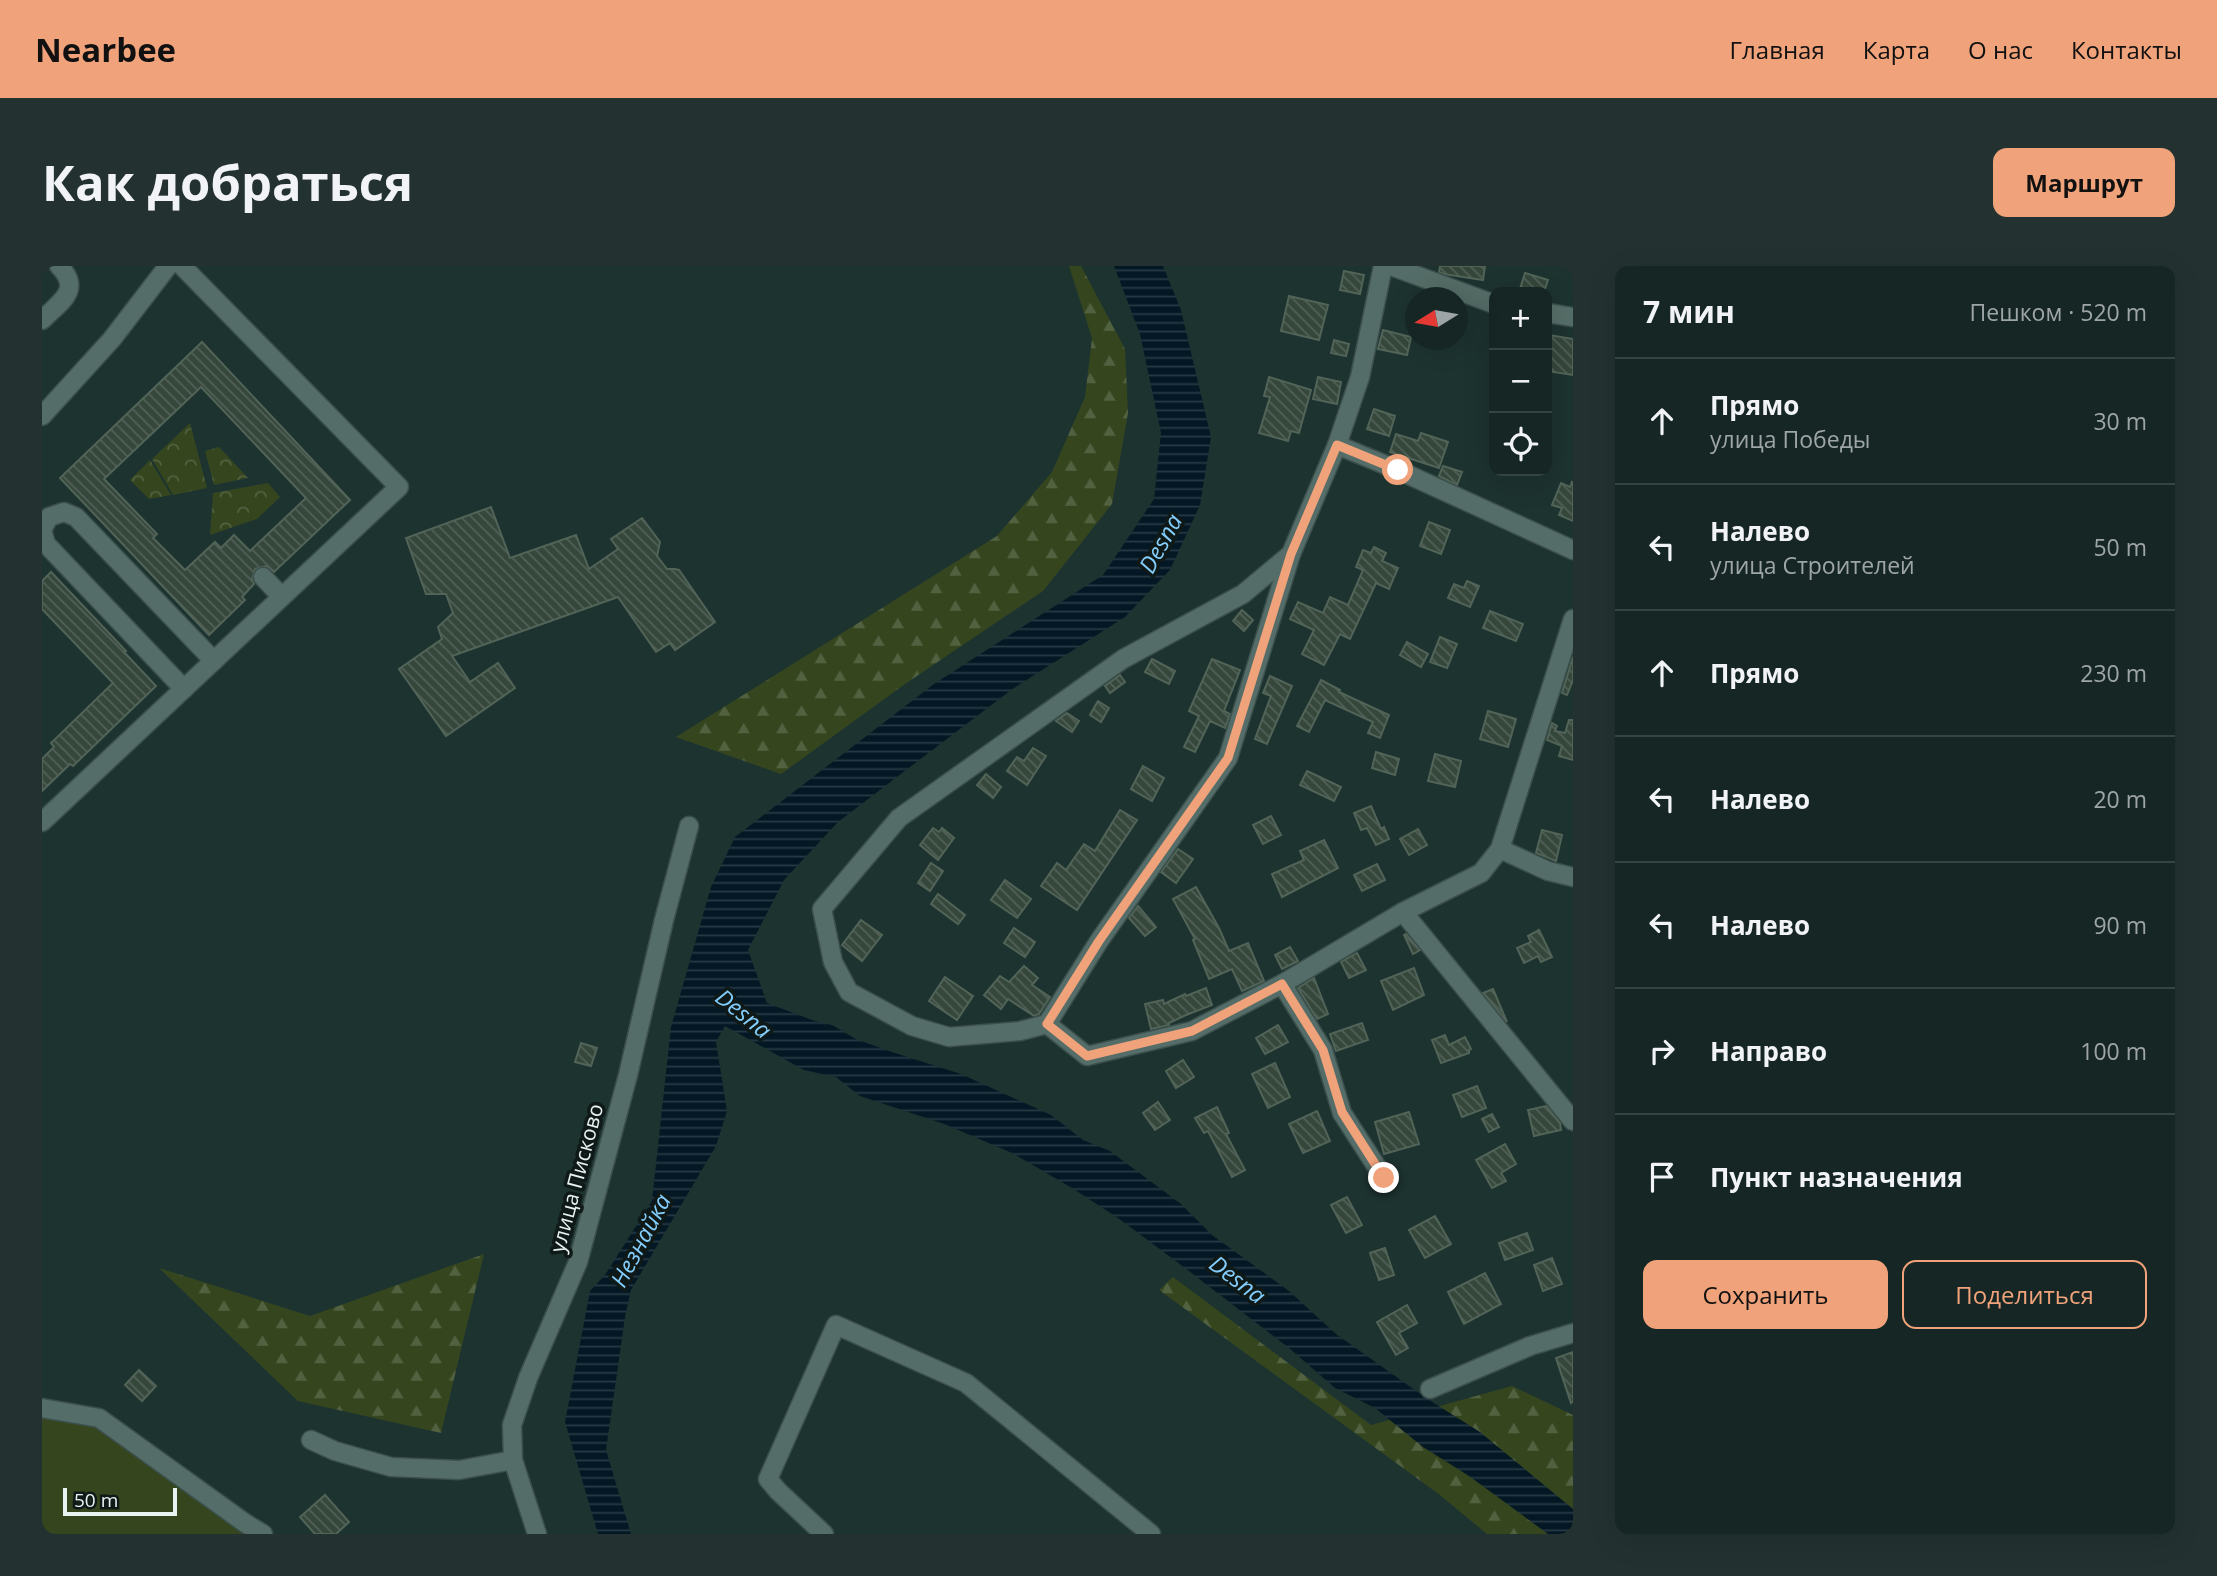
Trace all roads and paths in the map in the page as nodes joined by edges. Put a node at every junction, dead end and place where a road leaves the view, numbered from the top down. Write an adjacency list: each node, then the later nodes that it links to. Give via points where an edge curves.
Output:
1 (59, 266): 9 (street, via 69,278 68,294)
2 (168, 266): 10 (street, via 112,339)
3 (182, 266): 15 (street, via 400,487)
4 (1383, 266): 11 (street, via 1360,377)
5 (1391, 266): 6 (street)
6 (1489, 301)
7 (1552, 314): 8 (street)
8 (1573, 317)
9 (42, 320)
10 (42, 416)
11 (1337, 445): 12 (street); 13 (street)
12 (1573, 550)
13 (1291, 554): 25 (street, via 1228,758 1099,941); 25 (street, via 1243,594 1123,659 899,818 822,909 833,962 849,992 912,1026 949,1037)
14 (262, 577): 15 (street)
15 (282, 597): 17 (street)
16 (1573, 619): 21 (street)
17 (214, 661): 18 (street); 18 (street, via 76,517 64,512 49,517 42,530 46,544)
18 (184, 689): 19 (street)
19 (42, 822)
20 (689, 826): 32 (street, улица Писково, via 578,1262 512,1425)
21 (1500, 849): 22 (street); 23 (street, via 1481,873)
22 (1573, 877)
23 (1403, 912): 24 (street); 26 (street)
24 (1282, 984): 25 (street, via 1192,1031 1087,1056); 27 (street, via 1323,1050 1342,1112)
25 (1047, 1024)
26 (1573, 1121)
27 (1384, 1178)
28 (1573, 1333): 29 (street, via 1530,1346)
29 (1430, 1389)
30 (42, 1408): 33 (street, via 99,1418)
31 (311, 1440): 32 (street, via 391,1467 459,1470)
32 (513, 1460): 34 (street, улица Писково)
33 (263, 1534)
34 (537, 1534)
35 (824, 1534): 36 (street, via 768,1479 836,1325 966,1383)
36 (1151, 1534)

